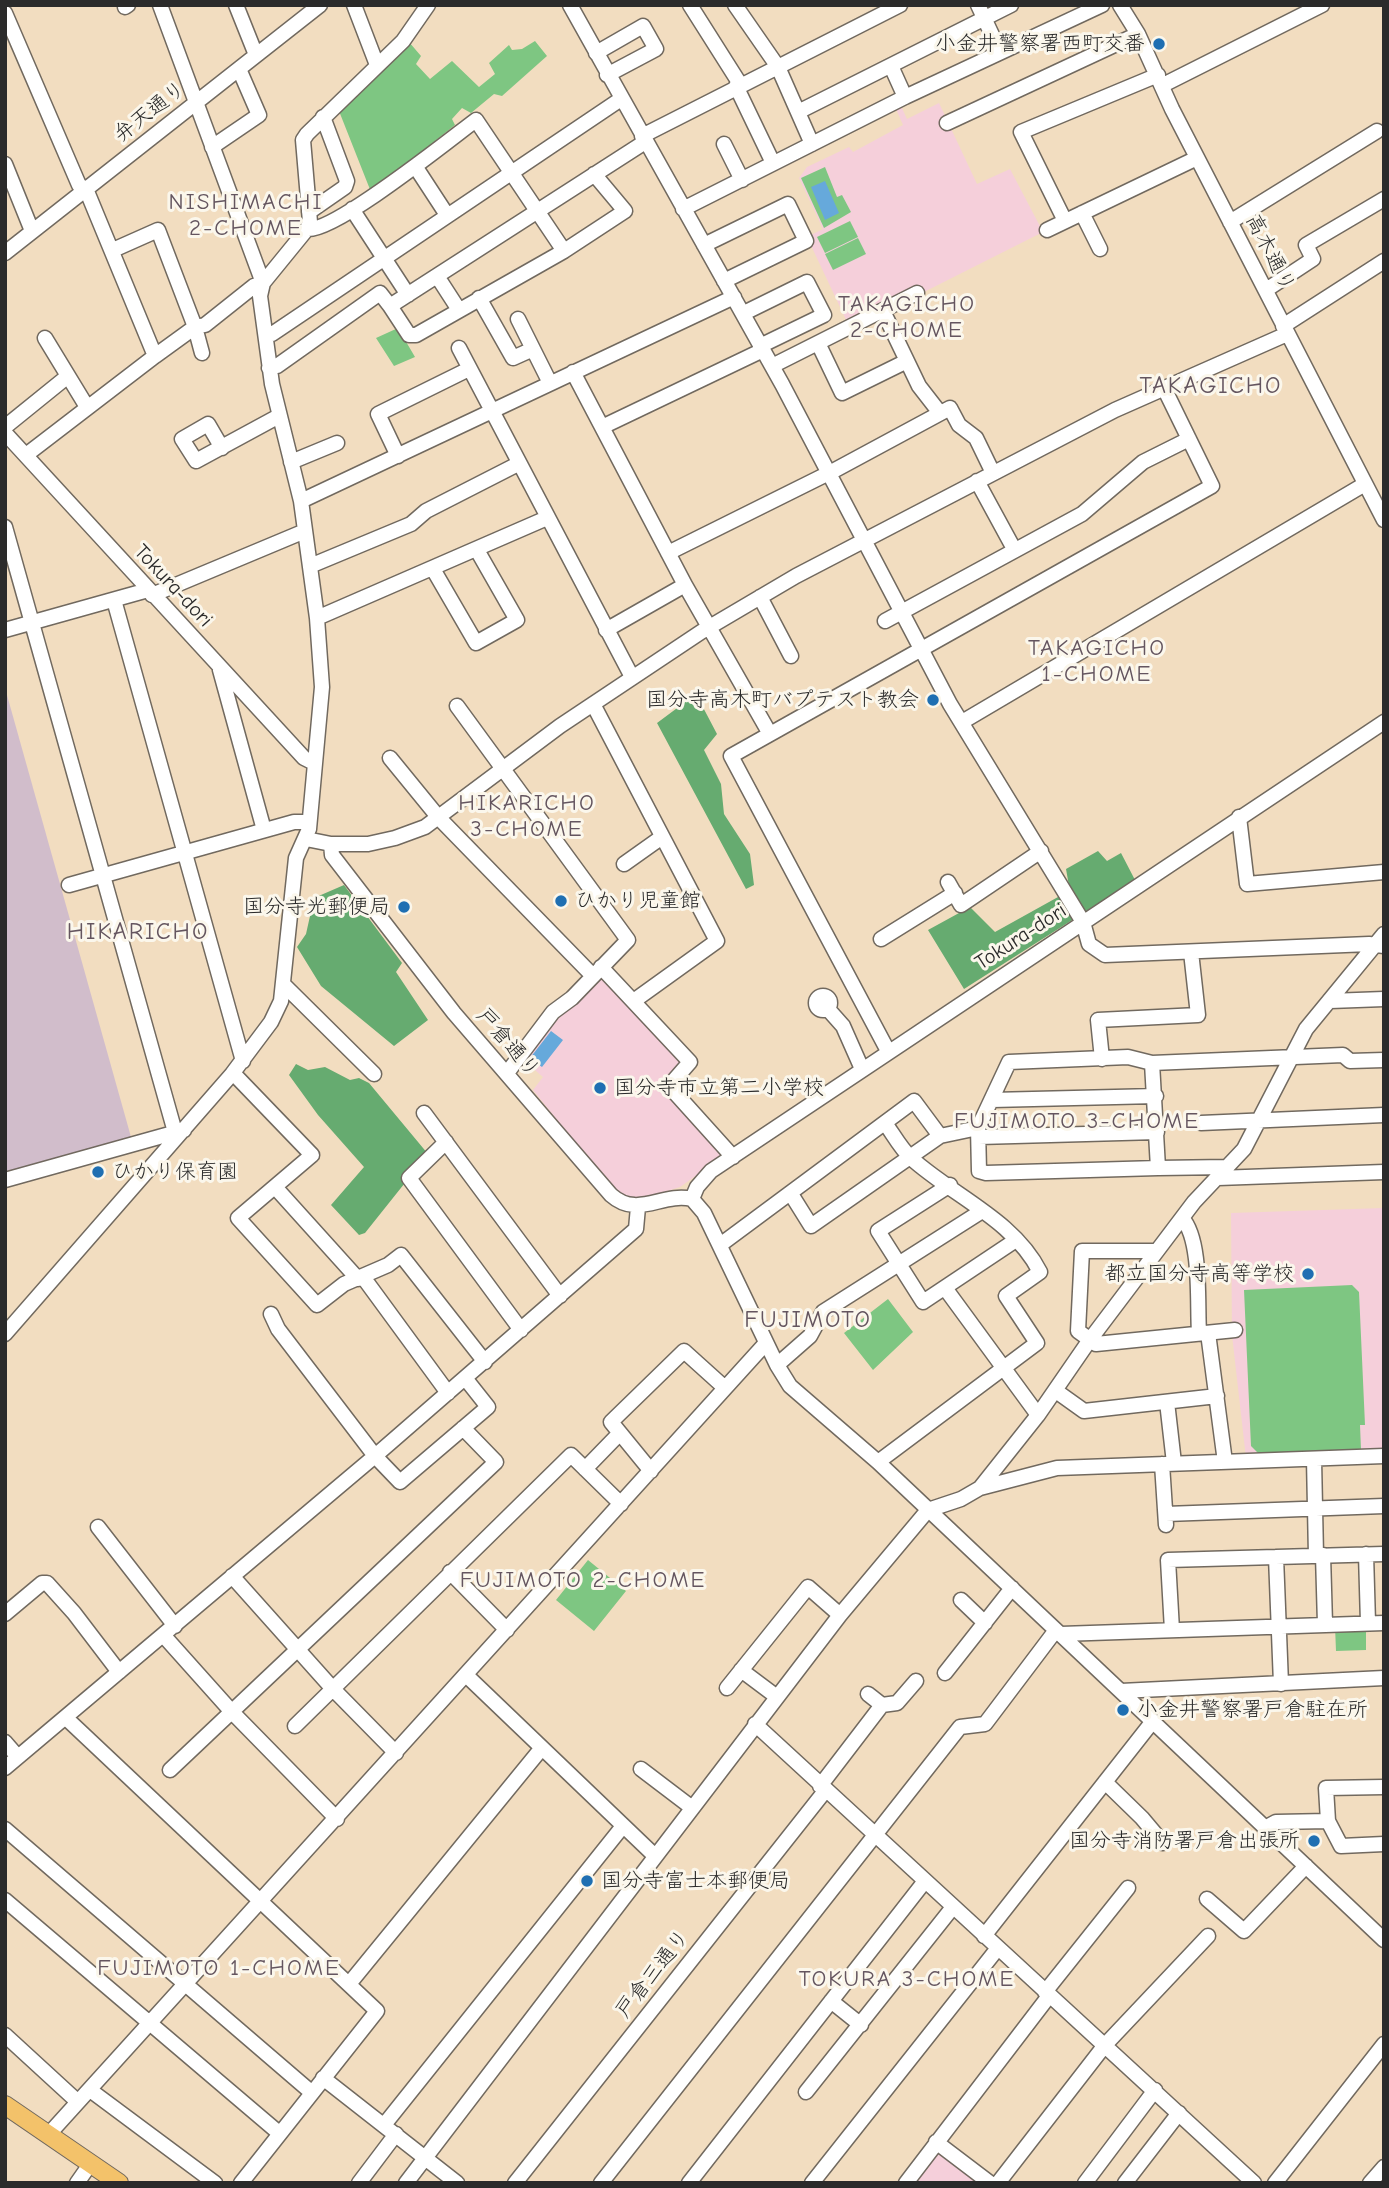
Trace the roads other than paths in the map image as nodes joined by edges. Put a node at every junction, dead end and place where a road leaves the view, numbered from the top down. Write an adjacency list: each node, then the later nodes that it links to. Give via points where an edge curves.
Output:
1 (160, 5): 29 (street)
2 (236, 5): 19 (street)
3 (320, 5): 19 (street, 弁天通り)
4 (354, 5): 20 (street)
5 (428, 5): 20 (street, via 408,35)
6 (735, 5): 22 (street)
7 (900, 5): 22 (street)
8 (1011, 5): 14 (street)
9 (1102, 5): 17 (street)
10 (1120, 5): 16 (street, 高木通り)
11 (1322, 5): 25 (street)
12 (572, 6): 18 (street)
13 (695, 6): 26 (street)
14 (982, 11): 17 (street); 21 (street)
15 (5, 13): 45 (street, via 79,185)
16 (1138, 34): 25 (street, 高木通り); 32 (street)
17 (1000, 51): 27 (street)
18 (596, 53): 24 (street); 24 (street, via 643,26 656,49)
19 (256, 55): 23 (street, 弁天通り)
20 (377, 65): 31 (street)
21 (891, 66): 27 (street); 30 (street)
22 (778, 67): 26 (street); 30 (street)
23 (239, 69): 29 (street, 弁天通り); 37 (street, via 259,116)
24 (607, 75): 28 (street)
25 (1160, 80): 38 (street, 高木通り); 53 (street, via 1021,132)
26 (738, 85): 34 (street); 39 (street)
27 (905, 97): 36 (street)
28 (621, 99): 34 (street); 42 (street)
29 (196, 103): 37 (street); 45 (street, 弁天通り)
30 (798, 112): 36 (street)
31 (323, 117): 50 (street, via 303,140); 50 (street, via 347,181)
32 (947, 123)
33 (1377, 131): 54 (street)
34 (643, 139): 43 (street); 48 (street)
35 (724, 144): 44 (street)
36 (812, 144): 39 (street)
37 (212, 147): 67 (street)
38 (1197, 158): 51 (street); 54 (street, 高木通り)
39 (773, 163): 44 (street)
40 (5, 164): 57 (street)
41 (415, 166): 42 (street, via 477,120); 47 (street); 52 (street)
42 (512, 172): 49 (street); 52 (street)
43 (594, 174): 49 (street); 61 (street, via 625,211)
44 (742, 180): 48 (street)
45 (86, 189): 57 (street, 弁天通り); 60 (street)
46 (1384, 199): 68 (street, via 1306,245 1313,260)
47 (352, 209): 55 (street, via 316,230); 63 (street)
48 (683, 209): 58 (street)
49 (537, 211): 61 (street); 65 (street)
50 (309, 212): 55 (street)
51 (1082, 213): 53 (street); 59 (street)
52 (447, 215): 63 (street)
53 (1065, 222): 56 (street)
54 (1230, 222): 68 (street, 高木通り)
55 (307, 229): 67 (street)
56 (1047, 230)
57 (32, 231): 62 (street, 弁天通り)
58 (704, 245): 66 (street); 66 (street, via 788,204 806,241)
59 (1100, 249)
60 (113, 250): 78 (street, via 158,230); 87 (street)
61 (564, 251): 72 (street)
62 (5, 253)
63 (384, 257): 70 (street); 80 (street)
64 (1384, 261): 79 (street)
65 (437, 276): 70 (street); 74 (street)
66 (724, 281): 71 (street)
67 (263, 283): 78 (street, via 205,325); 80 (street, via 260,296)
68 (1266, 290): 79 (street, 高木通り)
69 (917, 293): 75 (street)
70 (408, 295): 73 (street)
71 (734, 297): 76 (street); 92 (street)
72 (479, 298): 74 (street); 85 (street, via 513,358)
73 (390, 306): 74 (street, via 409,335); 90 (street, via 380,293)
74 (459, 310)
75 (883, 311): 82 (street); 88 (street)
76 (744, 313): 84 (street); 84 (street, via 807,282 824,315)
77 (518, 319): 85 (street)
78 (195, 327): 86 (street); 87 (street)
79 (1285, 330): 95 (street); 113 (street, 高木通り)
80 (266, 334): 90 (street)
81 (45, 338): 93 (street)
82 (818, 343): 88 (street, via 842,393); 89 (street)
83 (459, 348): 91 (street)
84 (762, 348): 89 (street); 101 (street)
85 (533, 349): 94 (street)
86 (202, 353)
87 (155, 356): 96 (street)
88 (907, 361): 98 (street)
89 (772, 366): 110 (street)
90 (270, 368): 99 (street)
91 (469, 369): 97 (street); 107 (street, via 378,414)
92 (573, 372): 94 (street); 101 (street)
93 (68, 376): 96 (street); 100 (street)
94 (550, 383): 97 (street)
95 (1164, 388): 103 (street); 111 (street)
96 (87, 407): 106 (street)
97 (491, 413): 107 (street); 109 (street)
98 (940, 413): 110 (street); 111 (street, via 950,408 975,438)
99 (279, 416): 105 (street); 108 (street)
100 (5, 427)
101 (602, 427): 122 (street)
102 (5, 433): 106 (street, Tokura-dori)
103 (1189, 439): 120 (street, via 1143,463 1082,514); 137 (street, via 1212,486)
104 (337, 443): 108 (street)
105 (222, 448)
106 (26, 455): 126 (street, Tokura-dori)
107 (398, 456): 114 (street)
108 (291, 462): 114 (street)
109 (518, 464): 115 (street); 123 (street, via 426,511 411,524)
110 (830, 471): 119 (street); 122 (street)
111 (993, 473): 112 (street)
112 (977, 481): 119 (street); 120 (street)
113 (1365, 484): 116 (street, 高木通り); 142 (street)
114 (301, 501): 118 (street)
115 (547, 518): 121 (street); 135 (street)
116 (1384, 520)
117 (5, 527): 132 (street)
118 (305, 531): 123 (street); 126 (street)
119 (865, 541): 127 (street); 129 (street)
120 (1014, 549): 129 (street)
121 (477, 550): 124 (street); 124 (street, via 517,620 476,643)
122 (668, 553): 125 (street)
123 (310, 566): 130 (street)
124 (433, 569): 130 (street)
125 (685, 584): 133 (street); 135 (street)
126 (150, 593): 128 (street); 138 (street, Tokura-dori)
127 (760, 597): 133 (street); 136 (street)
128 (114, 600): 132 (street); 156 (street)
129 (901, 612): 131 (street); 137 (street)
130 (317, 618): 146 (street, via 322,687)
131 (885, 621)
132 (32, 622): 134 (street); 159 (street)
133 (708, 627): 139 (street); 144 (street)
134 (5, 630)
135 (606, 630): 139 (street)
136 (788, 647)
137 (920, 649): 142 (street); 144 (street)
138 (220, 668): 146 (street, Tokura-dori); 151 (street)
139 (632, 677): 140 (street)
140 (593, 704): 147 (street); 152 (street)
141 (457, 706): 147 (street)
142 (962, 722): 155 (street)
143 (1384, 722): 148 (street, Tokura-dori)
144 (770, 734): 172 (street, via 732,756)
145 (390, 758): 149 (street)
146 (314, 764): 150 (street)
147 (502, 767): 149 (street); 166 (street, via 628,940)
148 (1239, 817): 158 (street, via 1247,884); 161 (street, Tokura-dori)
149 (439, 818): 154 (street, via 386,841); 166 (street)
150 (309, 822): 151 (street); 153 (street)
151 (264, 830): 156 (street)
152 (662, 837): 157 (street); 169 (street, via 717,941)
153 (306, 839): 154 (street); 167 (street, via 296,858)
154 (331, 844): 180 (street, 戸倉通り, via 332,855 420,970)
155 (1041, 851): 161 (street); 163 (street, via 961,905 951,888)
156 (185, 852): 159 (street); 176 (street)
157 (624, 864)
158 (1384, 872)
159 (103, 876): 160 (street); 189 (street)
160 (69, 885)
161 (1083, 922): 165 (street, via 1089,944 1105,954); 172 (street, Tokura-dori)
162 (1384, 934): 164 (street)
163 (881, 939)
164 (1378, 946): 165 (street); 170 (street)
165 (1191, 952): 174 (street, via 1198,1015 1098,1020)
166 (597, 972): 169 (street); 180 (street, via 553,1012)
167 (283, 984): 176 (street, via 277,1012); 181 (street)
168 (1384, 999): 170 (street)
169 (635, 1000): 194 (street, via 690,1062 669,1086)
170 (1330, 1001): 173 (street, via 1306,1029)
171 (827, 1008): 178 (street, via 843,1026)
172 (888, 1051): 178 (street, Tokura-dori)
173 (1291, 1058): 175 (street, via 1342,1055 1350,1062); 177 (street); 186 (street)
174 (1102, 1059): 177 (street); 183 (street, via 1009,1062)
175 (1384, 1060)
176 (243, 1061): 179 (street)
177 (1152, 1063): 182 (street)
178 (862, 1069): 194 (street, Tokura-dori)
179 (233, 1073): 189 (street); 201 (street, via 312,1155)
180 (507, 1073): 204 (street, 戸倉通り, via 611,1195)
181 (374, 1074)
182 (1156, 1097): 183 (street); 190 (street)
183 (992, 1100): 191 (street)
184 (424, 1113): 193 (street)
185 (1384, 1115): 186 (street)
186 (1259, 1120): 188 (street); 197 (street, via 1244,1149)
187 (885, 1123): 192 (street, via 914,1101); 195 (street); 202 (street)
188 (1201, 1123)
189 (180, 1131): 199 (street); 218 (street)
190 (1157, 1132): 191 (street); 196 (street)
191 (979, 1133): 192 (street); 196 (street, via 979,1171 986,1173)
192 (940, 1136): 195 (street)
193 (446, 1142): 213 (street); 215 (street, via 410,1178)
194 (733, 1157): 203 (street, Tokura-dori, via 704,1178)
195 (909, 1157): 200 (street); 202 (street, via 811,1226)
196 (1158, 1168): 197 (street)
197 (1223, 1172): 198 (street); 206 (street)
198 (1384, 1172)
199 (5, 1180)
200 (950, 1185): 205 (street); 210 (street, via 878,1231)
201 (275, 1187): 211 (street); 211 (street, via 238,1218 317,1305 344,1284)
202 (791, 1194): 208 (street)
203 (692, 1199): 204 (street, via 674,1198); 208 (street)
204 (638, 1207): 213 (street, via 636,1229)
205 (982, 1210): 207 (street); 210 (street)
206 (1182, 1218): 209 (street); 217 (street, via 1194,1244)
207 (1016, 1240): 212 (street); 223 (street, via 1030,1251 1040,1272 1006,1296 1037,1343)
208 (720, 1245): 220 (street)
209 (1157, 1251): 219 (street); 219 (street, via 1082,1251 1077,1331)
210 (899, 1263): 212 (street, via 923,1302); 222 (street, via 823,1312 810,1336)
211 (361, 1278): 221 (street, via 401,1255); 227 (street)
212 (945, 1288): 223 (street)
213 (560, 1296): 215 (street)
214 (271, 1314): 233 (street)
215 (522, 1330): 221 (street)
216 (1235, 1330): 217 (street)
217 (1204, 1333): 219 (street); 228 (street)
218 (5, 1334)
219 (1089, 1341): 226 (street)
220 (766, 1343): 222 (street); 225 (street)
221 (485, 1362): 224 (street)
222 (777, 1365): 236 (street, via 790,1386)
223 (1002, 1367): 230 (street); 236 (street)
224 (465, 1378): 227 (street); 231 (street, via 488,1407)
225 (725, 1388): 232 (street, via 684,1351 611,1422); 240 (street)
226 (1056, 1391): 229 (street, via 1084,1411); 230 (street)
227 (448, 1393): 233 (street)
228 (1217, 1396): 229 (street); 237 (street)
229 (1167, 1402): 238 (street)
230 (1038, 1415): 241 (street)
231 (463, 1428): 233 (street, via 400,1482); 267 (street, via 496,1462)
232 (619, 1434): 239 (street); 240 (street)
233 (375, 1456): 252 (street)
234 (1384, 1457): 235 (street)
235 (1314, 1459): 237 (street); 244 (street)
236 (878, 1462): 245 (street)
237 (1225, 1462): 238 (street)
238 (1168, 1464): 241 (street, via 1057,1468); 244 (street, via 1166,1519)
239 (584, 1469): 242 (street); 251 (street, via 571,1455)
240 (651, 1471): 242 (street)
241 (981, 1488): 245 (street)
242 (621, 1504): 263 (street)
243 (1384, 1506): 244 (street)
244 (1315, 1508): 249 (street)
245 (928, 1510): 253 (street); 256 (street)
246 (98, 1527): 261 (street)
247 (1366, 1554): 248 (street); 249 (street); 258 (street)
248 (1384, 1554)
249 (1319, 1555): 250 (street); 260 (street)
250 (1276, 1557): 262 (street); 264 (street, via 1168,1560)
251 (450, 1572): 263 (street); 276 (street)
252 (232, 1576): 261 (street); 267 (street)
253 (1012, 1588): 257 (street); 265 (street)
254 (961, 1600): 257 (street)
255 (5, 1614): 269 (street, via 47,1583)
256 (840, 1615): 268 (street, via 808,1587); 279 (street)
257 (985, 1623): 270 (street)
258 (1368, 1623): 259 (street); 260 (street)
259 (1384, 1623)
260 (1325, 1624): 262 (street)
261 (175, 1626): 266 (street)
262 (1279, 1626): 264 (street); 274 (street)
263 (507, 1630): 271 (street)
264 (1172, 1630): 265 (street)
265 (1059, 1632): 277 (street); 302 (street, via 985,1724 960,1727)
266 (164, 1636): 269 (street); 281 (street)
267 (299, 1649): 276 (street); 281 (street)
268 (741, 1670): 275 (street); 279 (street)
269 (119, 1672): 282 (street)
270 (945, 1673)
271 (466, 1675): 287 (street); 288 (street)
272 (1384, 1678): 274 (street)
273 (916, 1681): 280 (street, via 897,1703)
274 (1281, 1684): 277 (street)
275 (727, 1688)
276 (333, 1689): 285 (street); 288 (street)
277 (1121, 1691): 283 (street)
278 (868, 1694): 280 (street)
279 (777, 1697): 284 (street)
280 (882, 1705): 295 (street, 戸倉三通り)
281 (232, 1712): 292 (street); 297 (street)
282 (66, 1718): 289 (street); 311 (street)
283 (1153, 1721): 293 (street); 300 (street)
284 (755, 1724): 295 (street); 296 (street)
285 (295, 1726)
286 (5, 1742): 289 (street)
287 (541, 1749): 299 (street); 318 (street)
288 (396, 1753): 297 (street)
289 (18, 1757): 290 (street)
290 (5, 1768)
291 (641, 1769): 296 (street)
292 (170, 1770)
293 (1105, 1782): 303 (street); 313 (street)
294 (1384, 1787): 298 (street, via 1326,1788)
295 (823, 1788): 302 (street); 349 (street, 戸倉三通り)
296 (691, 1807): 305 (street)
297 (337, 1819): 311 (street)
298 (1328, 1821): 300 (street, via 1276,1822); 304 (street, via 1341,1846)
299 (623, 1826): 305 (street); 334 (street)
300 (1265, 1828): 306 (street)
301 (5, 1829): 317 (street)
302 (875, 1835): 307 (street); 350 (street)
303 (1163, 1843)
304 (1384, 1844)
305 (654, 1855): 339 (street)
306 (1306, 1866): 309 (street, via 1244,1931); 315 (street)
307 (925, 1881): 312 (street); 320 (street)
308 (1128, 1888): 319 (street)
309 (1207, 1899)
310 (5, 1900): 321 (street)
311 (261, 1901): 317 (street); 318 (street)
312 (953, 1907): 313 (street); 322 (street)
313 (984, 1936): 316 (street)
314 (1208, 1936): 325 (street)
315 (1384, 1940)
316 (998, 1948): 319 (street); 352 (street)
317 (185, 1983): 321 (street); 329 (street)
318 (349, 1984): 326 (street, via 377,2011)
319 (1047, 1994): 325 (street); 338 (street)
320 (831, 2001): 322 (street); 351 (street)
321 (151, 2022): 327 (street); 335 (street)
322 (861, 2025): 330 (street)
323 (5, 2035): 331 (street)
324 (1384, 2044): 359 (street)
325 (1105, 2045): 328 (street); 355 (street)
326 (323, 2078): 329 (street); 334 (street)
327 (90, 2090): 331 (street); 344 (street)
328 (1155, 2090): 333 (street); 356 (street)
329 (311, 2092): 335 (street)
330 (806, 2092)
331 (78, 2102): 336 (street)
332 (5, 2105): 336 (main road)
333 (1179, 2113): 357 (street); 358 (street)
334 (383, 2125): 337 (street)
335 (279, 2133): 345 (street)
336 (49, 2134): 340 (main road)
337 (396, 2134): 339 (street); 346 (street)
338 (936, 2142): 353 (street); 354 (street)
339 (425, 2157): 347 (street); 348 (street)
340 (91, 2163): 342 (street); 343 (main road)
341 (1384, 2167): 360 (street)
342 (77, 2183)
343 (119, 2183)
344 (215, 2183)
345 (242, 2183)
346 (359, 2183)
347 (406, 2183)
348 (457, 2183)
349 (514, 2183)
350 (601, 2183)
351 (689, 2183)
352 (812, 2183)
353 (906, 2183)
354 (990, 2183)
355 (998, 2183)
356 (1085, 2183)
357 (1125, 2183)
358 (1254, 2183)
359 (1275, 2183)
360 (1370, 2183)

